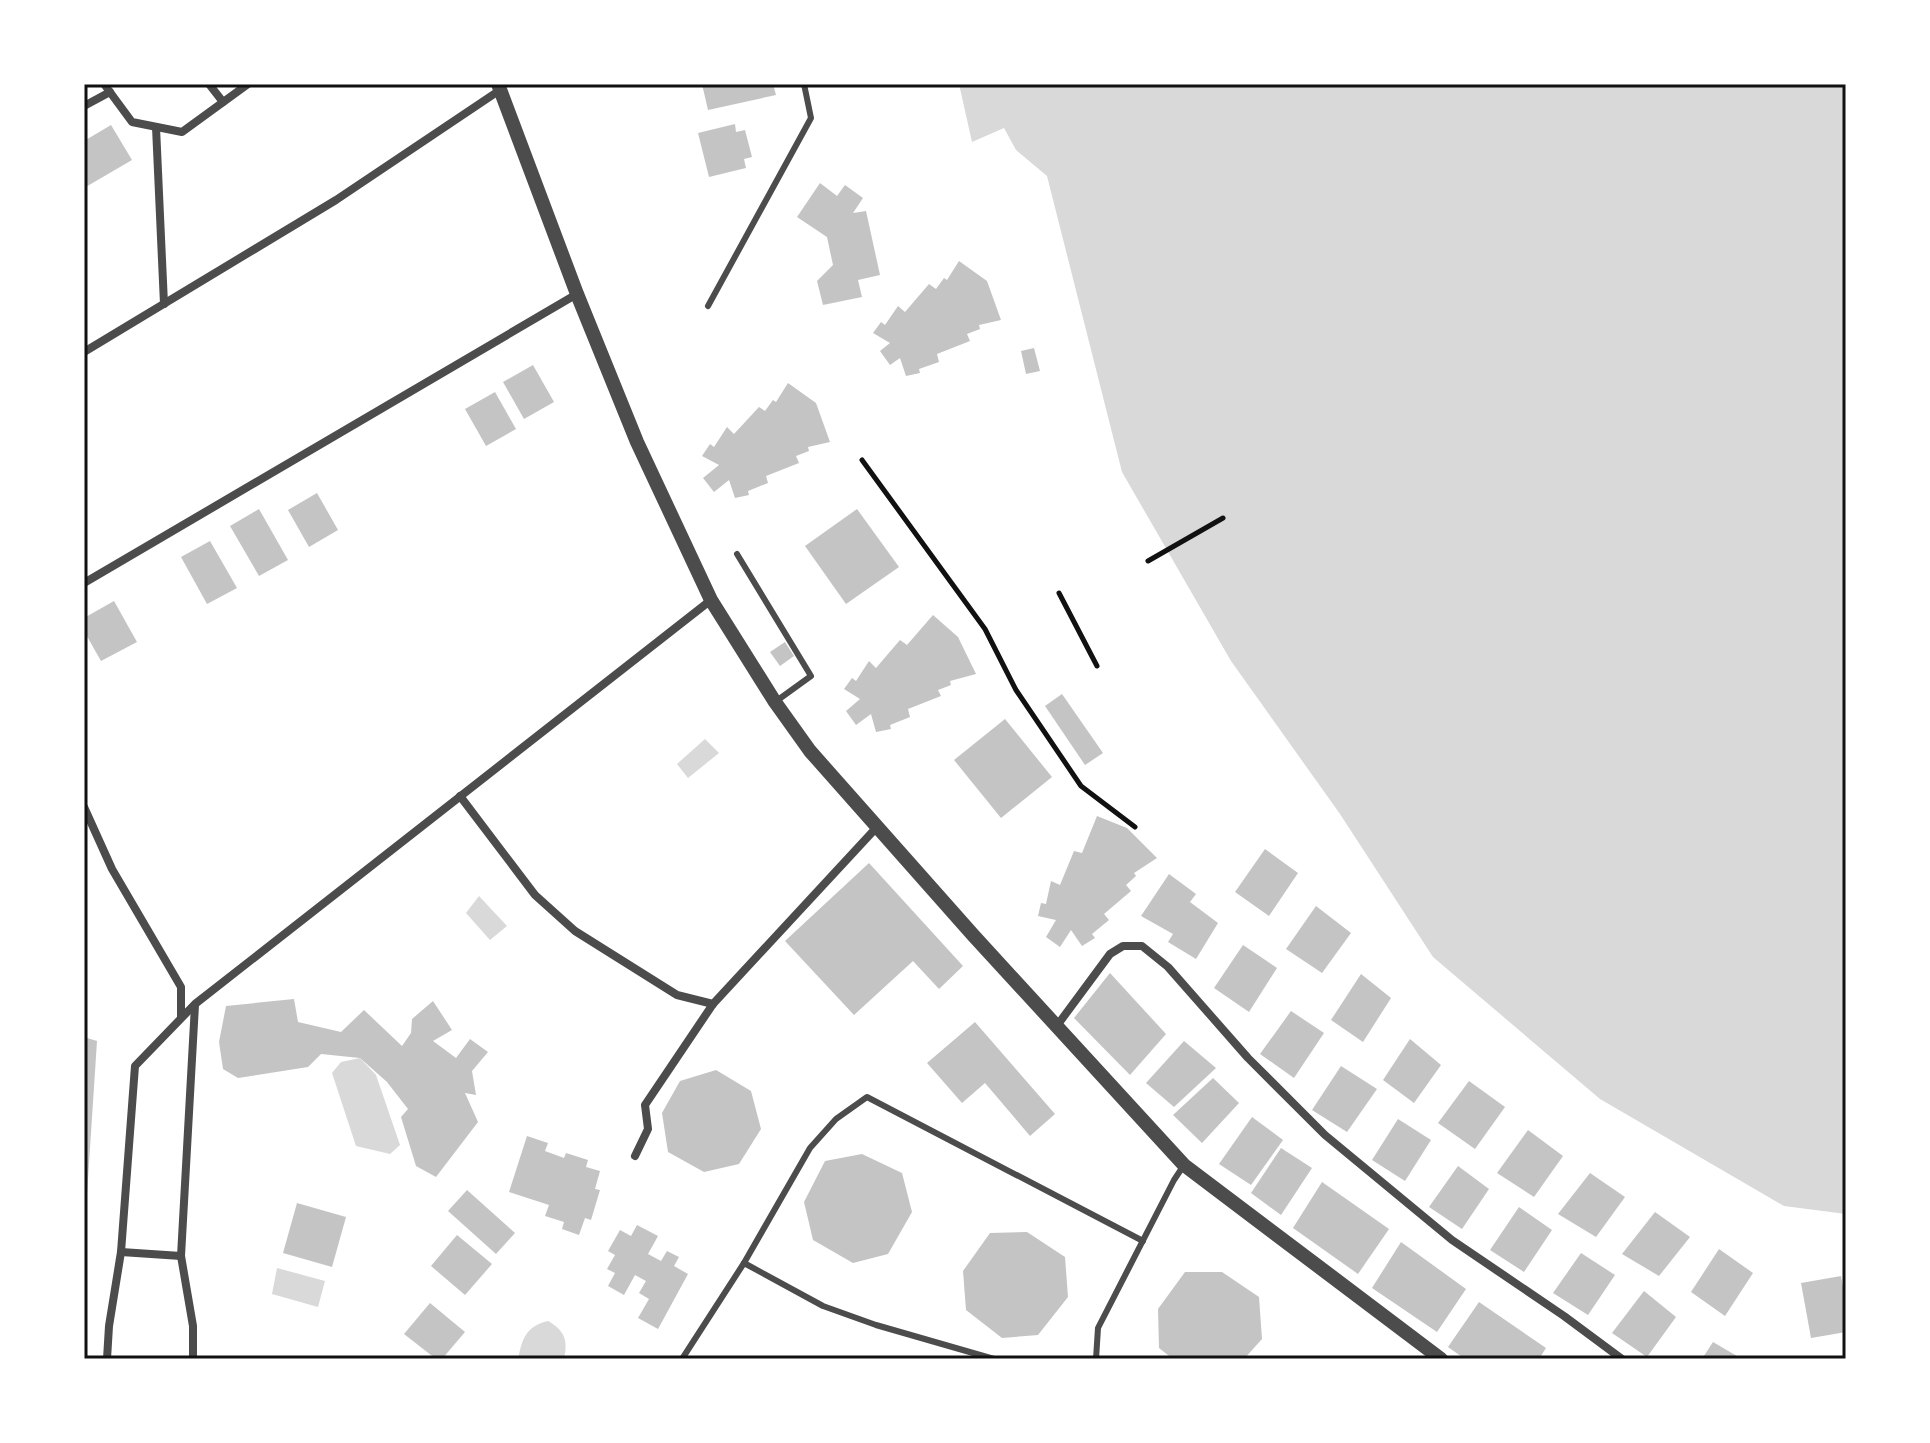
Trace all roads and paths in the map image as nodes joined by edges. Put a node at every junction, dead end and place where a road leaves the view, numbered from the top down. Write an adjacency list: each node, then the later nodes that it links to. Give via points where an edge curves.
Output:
1 (104, 84): 6 (street)
2 (209, 84): 7 (street)
3 (248, 84): 7 (street)
4 (804, 84): 12 (lane, via 811,118)
5 (499, 87): 10 (street); 11 (street, via 336,200)
6 (110, 92): 8 (street); 9 (street, via 132,122)
7 (223, 102): 9 (street, via 182,132)
8 (84, 106)
9 (156, 127): 11 (street)
10 (577, 294): 18 (street); 20 (street, via 637,442)
11 (164, 304): 13 (street)
12 (708, 306)
13 (84, 352)
14 (862, 460): 26 (path, via 985,629 1016,690 1081,786)
15 (1223, 518): 17 (path)
16 (737, 554): 22 (lane, via 811,676)
17 (1148, 561)
18 (84, 583)
19 (1059, 593): 21 (path)
20 (711, 600): 22 (street); 23 (street)
21 (1097, 666)
22 (775, 702): 25 (street)
23 (460, 796): 27 (street); 28 (street, via 535,895 575,931 677,995)
24 (84, 807): 29 (street, via 112,869 181,987)
25 (877, 827): 28 (street); 30 (street)
26 (1135, 827)
27 (195, 1004): 29 (street); 35 (street)
28 (713, 1004): 31 (street, via 645,1105 648,1129)
29 (181, 1018): 34 (street, via 135,1066)
30 (1056, 1027): 32 (street); 43 (street, via 1110,954 1123,946 1142,946 1168,967 1325,1135 1452,1240)
31 (635, 1156)
32 (1184, 1165): 33 (lane); 42 (street)
33 (1143, 1241): 36 (lane, via 867,1097 836,1119 810,1148); 41 (lane, via 1098,1328)
34 (121, 1252): 35 (street); 37 (street)
35 (181, 1256): 38 (street)
36 (744, 1263): 39 (lane); 40 (lane, via 823,1306)
37 (107, 1359)
38 (193, 1359)
39 (682, 1359)
40 (994, 1359)
41 (1096, 1359)
42 (1441, 1359)
43 (1622, 1359)

